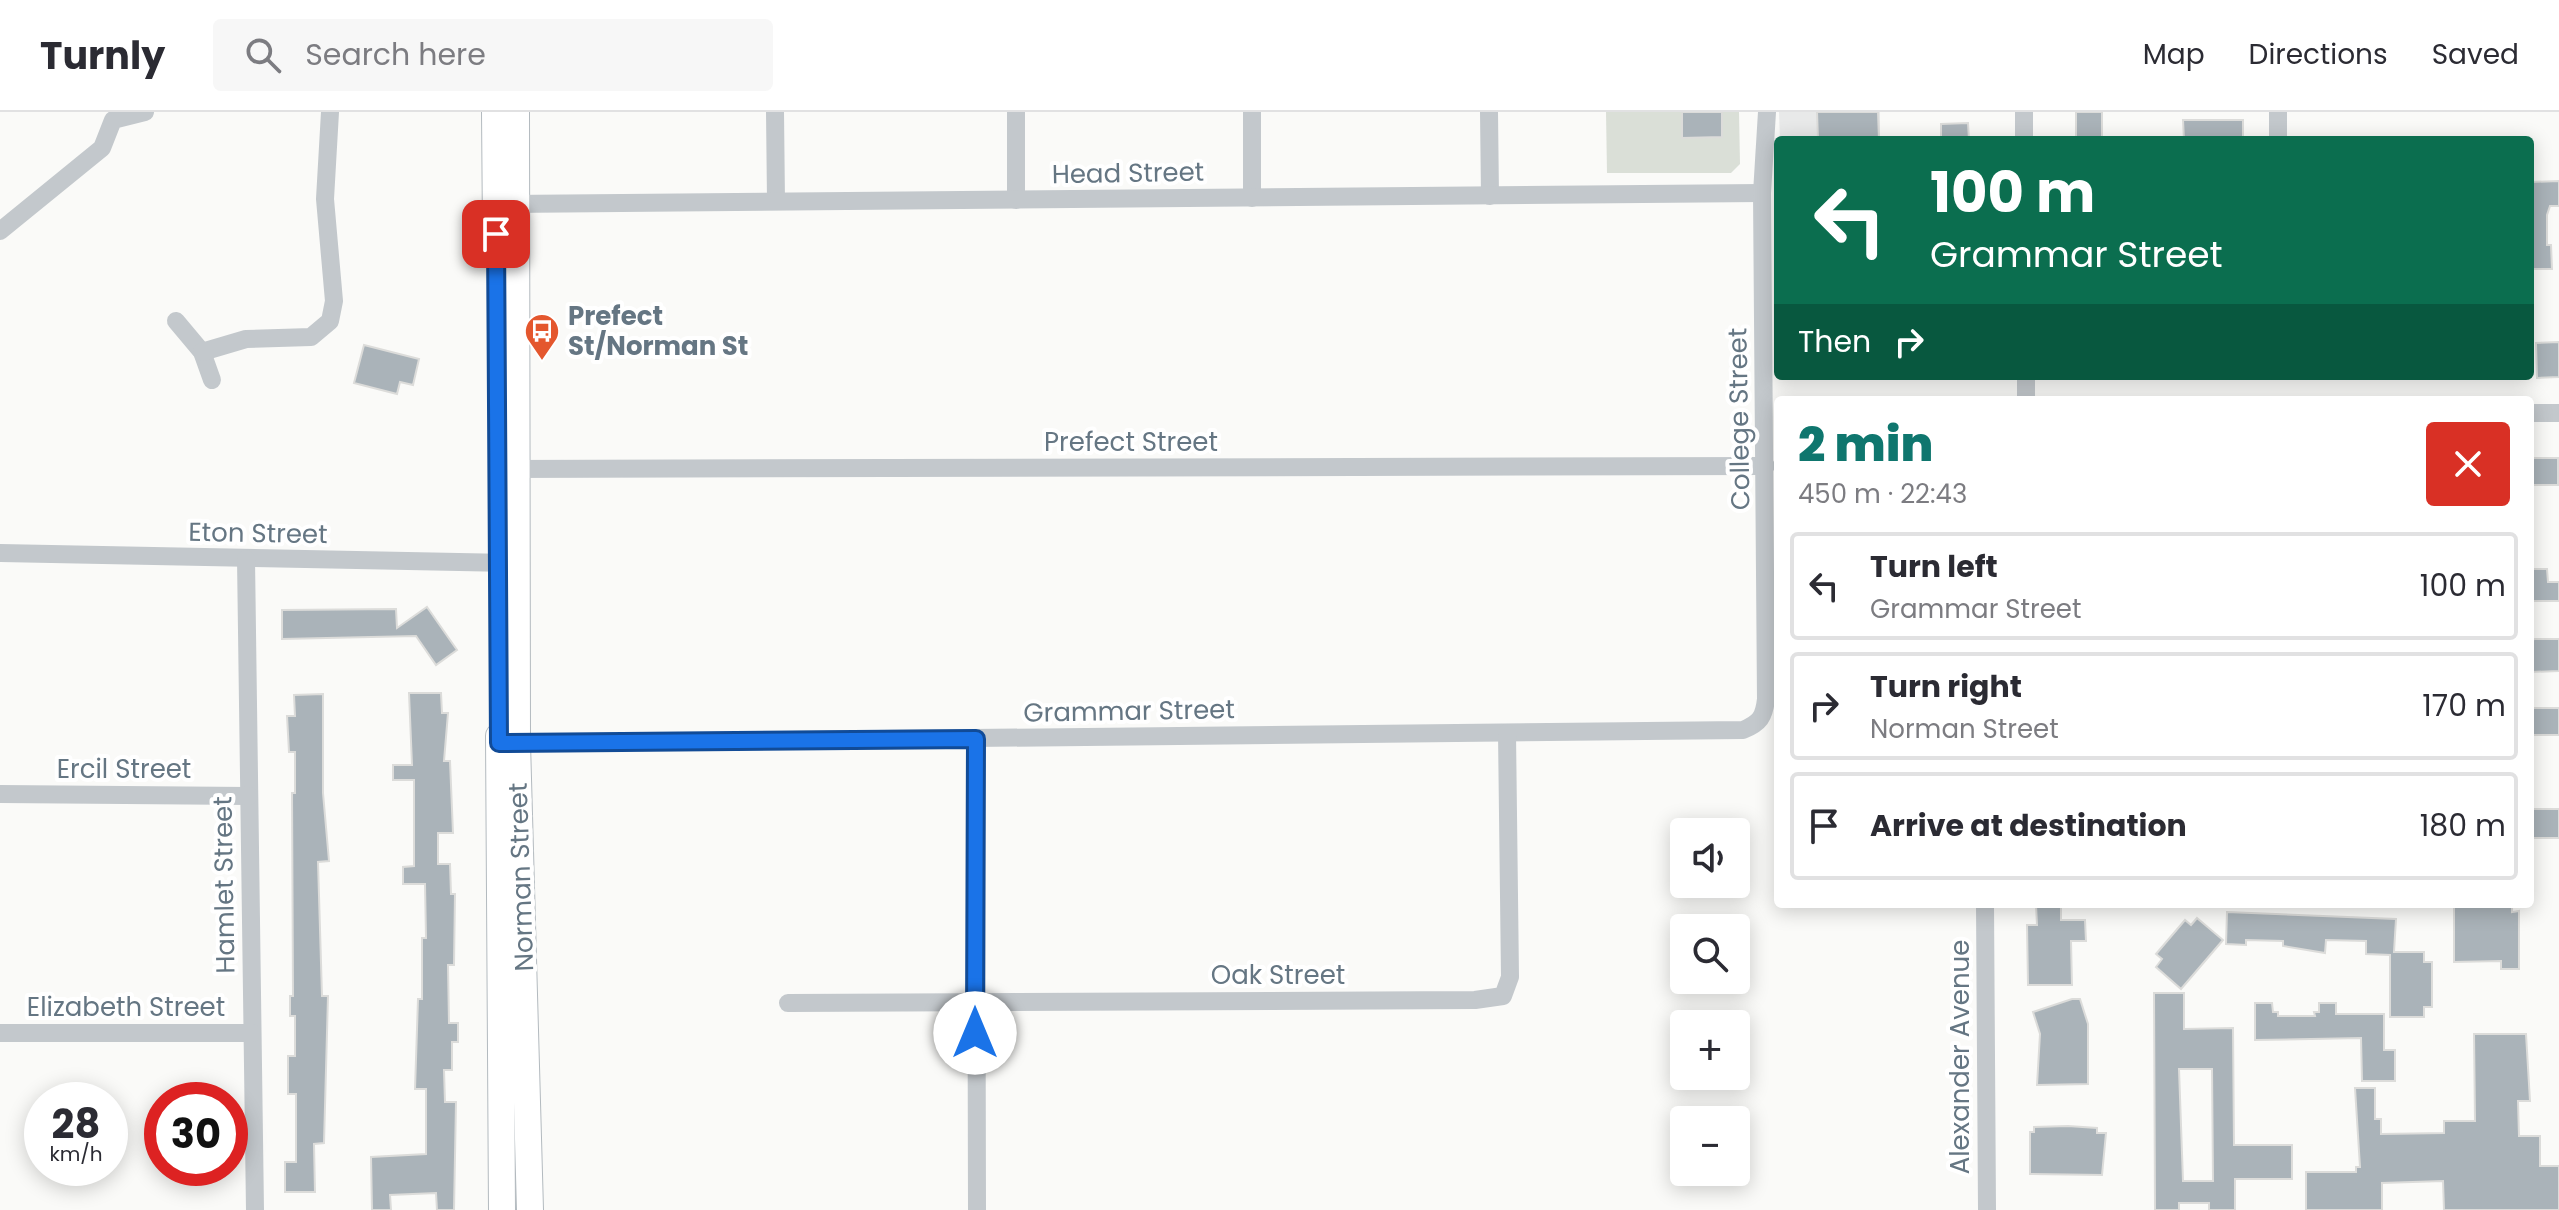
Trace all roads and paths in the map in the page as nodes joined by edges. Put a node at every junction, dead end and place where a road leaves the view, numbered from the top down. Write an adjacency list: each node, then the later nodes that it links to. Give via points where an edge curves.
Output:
1 (145, 112): 12 (street)
2 (330, 112): 23 (street, via 325,199 334,301 330,321 307,338 246,339)
3 (495, 112): 20 (main road, Norman Street)
4 (516, 112): 20 (main road, Norman Street)
5 (775, 112): 19 (street)
6 (1016, 112): 18 (street)
7 (1252, 112): 17 (street)
8 (1489, 112): 16 (street)
9 (1767, 112): 15 (street, College Street)
10 (2024, 112): 13 (street)
11 (2278, 112): 14 (street)
12 (105, 116): 21 (street, via 102,148)
13 (2024, 136)
14 (2278, 136)
15 (1762, 193): 16 (street, Head Street); 27 (street, College Street)
16 (1490, 196): 17 (street, Head Street)
17 (1252, 198): 18 (street, Head Street)
18 (1016, 200): 19 (street, Head Street)
19 (776, 201): 20 (street, Head Street)
20 (505, 204): 29 (main road, Norman Street)
21 (0, 231)
22 (176, 321): 23 (street)
23 (202, 352): 24 (street)
24 (212, 380)
25 (2534, 413): 26 (street)
26 (2559, 413)
27 (1772, 420): 28 (street, College Street)
28 (1766, 466): 29 (street, Prefect Street); 33 (street, College Street, via 1766,699)
29 (506, 469): 32 (main road, Norman Street)
30 (0, 553): 31 (street, Eton Street)
31 (246, 559): 32 (street, Eton Street); 38 (street, Hamlet Street)
32 (507, 562): 36 (main road, Norman Street)
33 (1757, 724): 34 (street, Grammar Street, via 1743,730)
34 (1507, 733): 35 (street, Grammar Street); 41 (street, Oak Street, via 1509,1001)
35 (976, 739): 36 (street, Grammar Street); 41 (street)
36 (508, 743): 45 (main road, Norman Street); 46 (main road, Norman Street)
37 (0, 794): 38 (street, Ercil Street)
38 (249, 796): 43 (street, Hamlet Street)
39 (1985, 908): 48 (street, Alexander Avenue)
40 (788, 1003): 41 (street, Oak Street)
41 (975, 1004): 47 (street)
42 (0, 1033): 43 (street, Elizabeth Street)
43 (252, 1033): 44 (street, Hamlet Street)
44 (255, 1210)
45 (502, 1210)
46 (530, 1210)
47 (977, 1210)
48 (1987, 1210)

